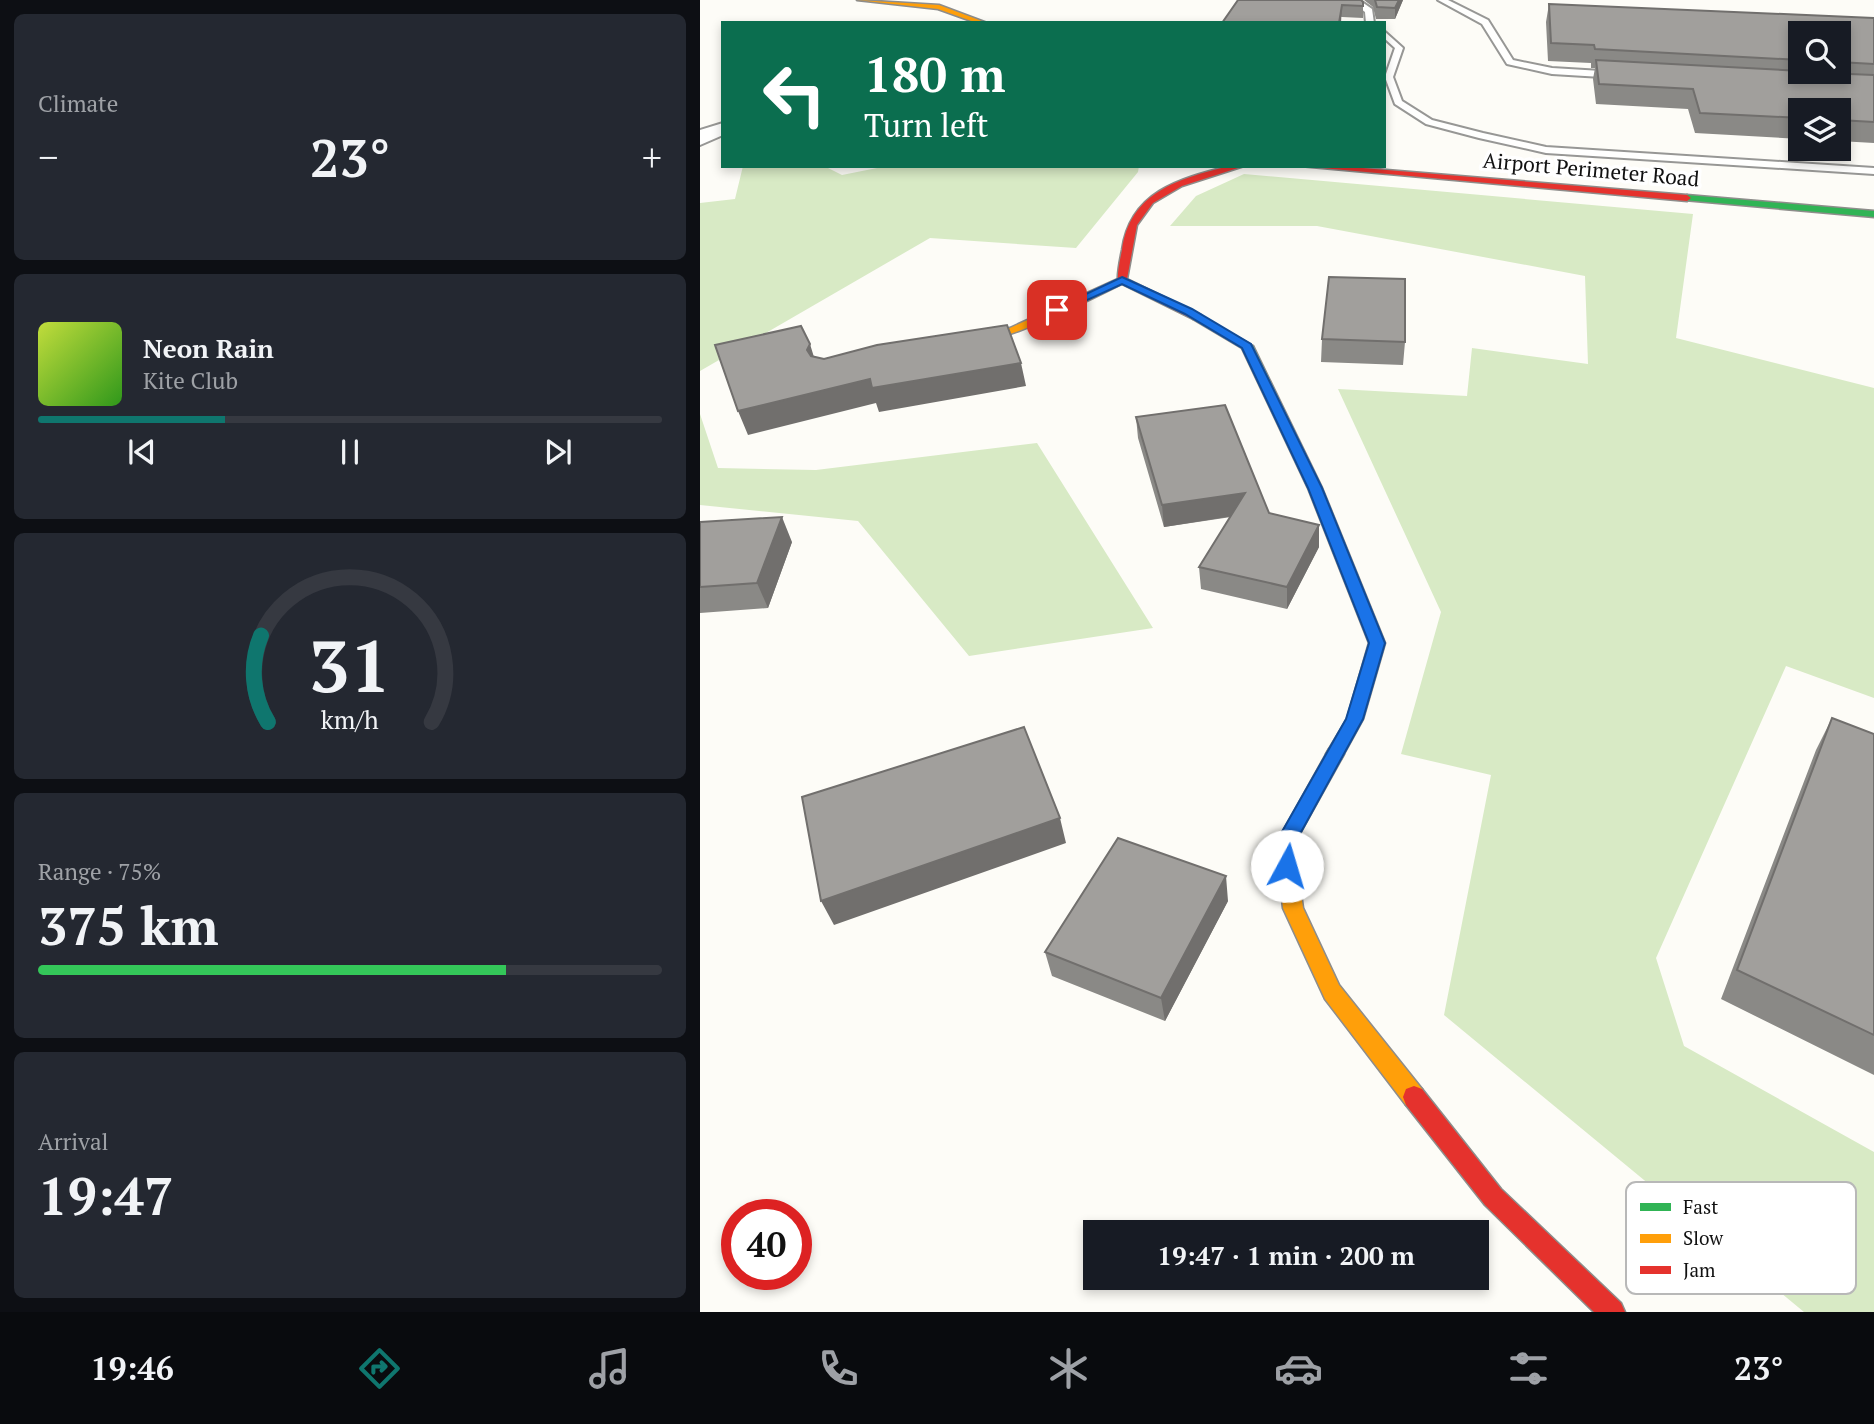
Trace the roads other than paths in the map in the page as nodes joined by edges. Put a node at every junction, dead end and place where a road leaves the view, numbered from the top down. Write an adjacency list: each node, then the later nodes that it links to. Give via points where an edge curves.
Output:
1 (860, 0): 4 (street, via 941,8)
2 (1354, 0): 5 (lane, via 1369,11)
3 (1442, 0): 7 (lane, via 1485,22 1510,62 1552,71)
4 (980, 21)
5 (1369, 21)
6 (1386, 35): 14 (lane, via 1399,48 1389,77 1398,102 1429,122 1546,150)
7 (1632, 75)
8 (700, 122): 9 (street)
9 (721, 123)
10 (721, 130): 11 (street)
11 (700, 139)
12 (1233, 168): 16 (street, via 1187,181 1143,208 1132,224)
13 (1328, 168): 15 (street, Airport Perimeter Road)
14 (1874, 171)
15 (1874, 214)
16 (1122, 280): 17 (street, via 1014,330); 18 (street, via 1247,346 1315,488 1377,643 1355,719 1285,844 1293,908 1332,992 1493,1197)
17 (942, 342)
18 (1612, 1312)

